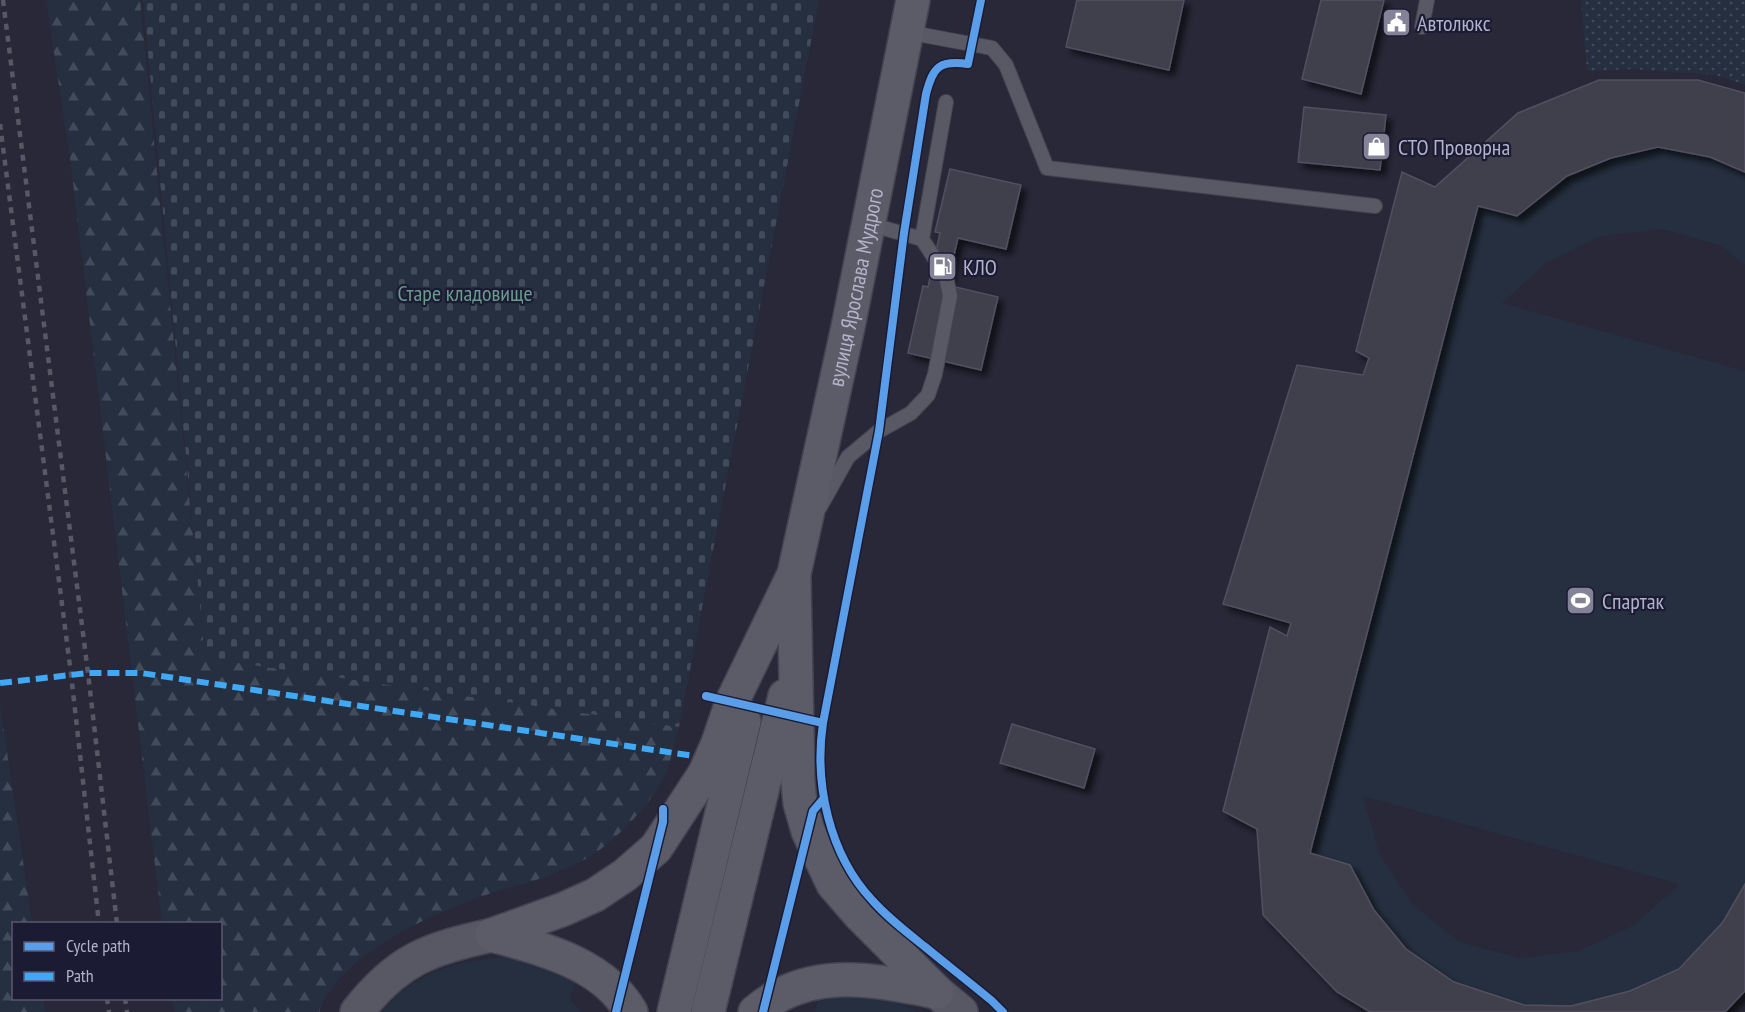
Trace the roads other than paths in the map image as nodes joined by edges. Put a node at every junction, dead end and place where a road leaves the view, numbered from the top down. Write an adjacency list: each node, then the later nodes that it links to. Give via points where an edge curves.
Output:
1 (913, 0): 4 (main road, вулиця Ярослава Мудрого)
2 (1427, 0): 3 (lane)
3 (1422, 27)
4 (907, 32): 6 (lane, via 993,48 1006,65 1047,168); 7 (main road, вулиця Ярослава Мудрого)
5 (946, 102): 8 (lane)
6 (1375, 206)
7 (869, 224): 8 (lane); 9 (main road, вулиця Ярослава Мудрого)
8 (922, 239): 9 (lane, via 946,276 950,296 928,395 911,413 848,457)
9 (801, 540): 10 (main road, вулиця Ярослава Мудрого)
10 (794, 574): 11 (main road); 12 (main road)
11 (764, 637): 13 (main road, via 732,702 705,773 656,848 595,896); 17 (main road)
12 (796, 644): 14 (main road, via 798,782 808,831 833,884); 18 (main road)
13 (492, 934): 15 (main road, via 445,946 410,961 375,988); 16 (main road, via 559,954 609,986)
14 (949, 1002): 19 (main road, via 870,980 832,980 800,987 765,1003)
15 (357, 1012)
16 (631, 1012)
17 (674, 1012)
18 (708, 1012)
19 (755, 1012)

